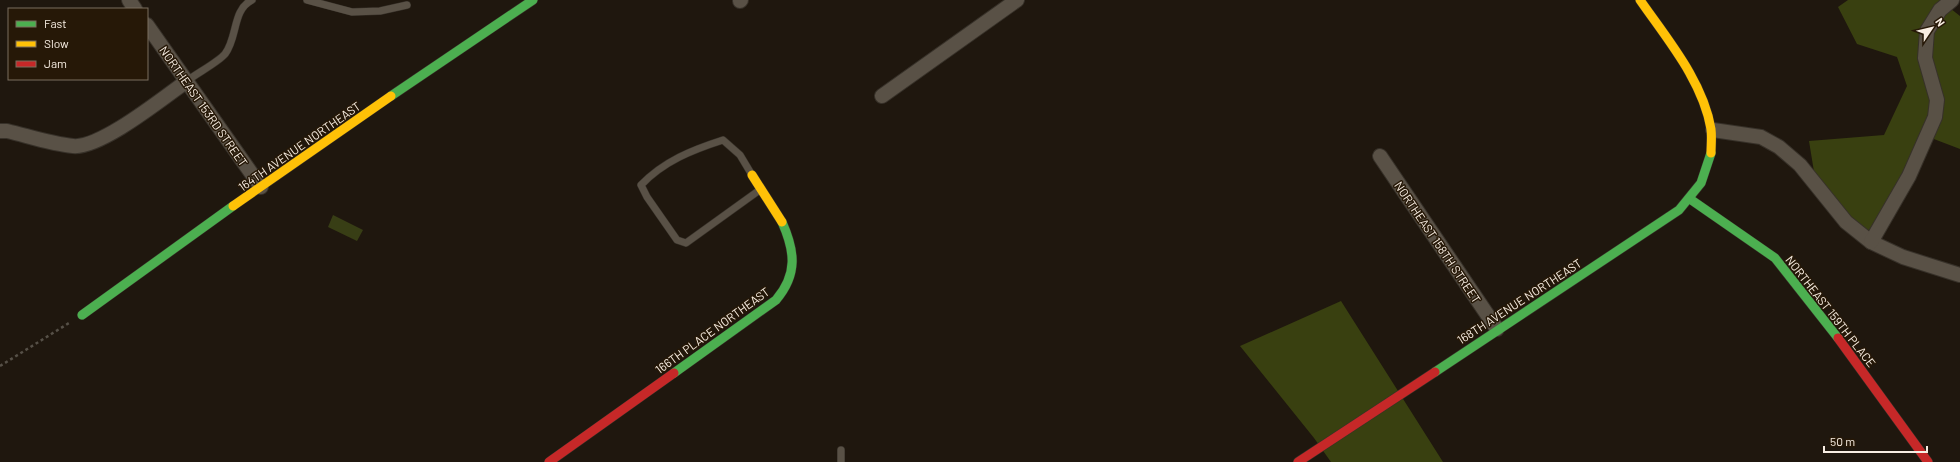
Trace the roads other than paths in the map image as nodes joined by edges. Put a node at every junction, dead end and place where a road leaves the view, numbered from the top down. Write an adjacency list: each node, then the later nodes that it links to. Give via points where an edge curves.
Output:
1 (252, 0): 9 (lane, via 239,11 231,44 224,55)
2 (307, 0): 7 (lane, via 352,12 380,11)
3 (533, 0): 15 (street, 164TH AVENUE NORTHEAST)
4 (1018, 0): 10 (street)
5 (1640, 0): 11 (street, via 1699,89)
6 (1952, 0): 18 (street, via 1940,10 1927,31 1925,58 1937,100 1935,117 1909,176)
7 (407, 5)
8 (148, 26): 9 (street, NORTHEAST 153RD STREET)
9 (186, 81): 12 (street, via 111,134 92,144 74,146); 15 (street, NORTHEAST 153RD STREET)
10 (882, 96)
11 (1713, 130): 17 (street, 168TH AVENUE NORTHEAST, via 1711,159); 18 (street, via 1761,137 1779,146 1800,165 1846,222)
12 (0, 131)
13 (1380, 156): 21 (street, NORTHEAST 158TH STREET)
14 (752, 175): 16 (street, 166TH PLACE NORTHEAST); 16 (lane, via 740,155 723,140 695,149 654,171 640,184 646,197 677,240 686,243)
15 (261, 187): 20 (street, 164TH AVENUE NORTHEAST)
16 (761, 189): 24 (street, 166TH PLACE NORTHEAST, via 780,217 791,245 792,271 786,287 776,300)
17 (1690, 199): 21 (street, 168TH AVENUE NORTHEAST, via 1679,210); 27 (street, NORTHEAST 159TH PLACE, via 1775,258)
18 (1871, 242): 19 (street, via 1903,257)
19 (1960, 275)
20 (82, 315)
21 (1497, 329): 23 (street, 168TH AVENUE NORTHEAST)
22 (841, 450): 25 (lane)
23 (1312, 458): 26 (street, 168TH AVENUE NORTHEAST)
24 (550, 462)
25 (841, 462)
26 (1298, 462)
27 (1928, 462)

